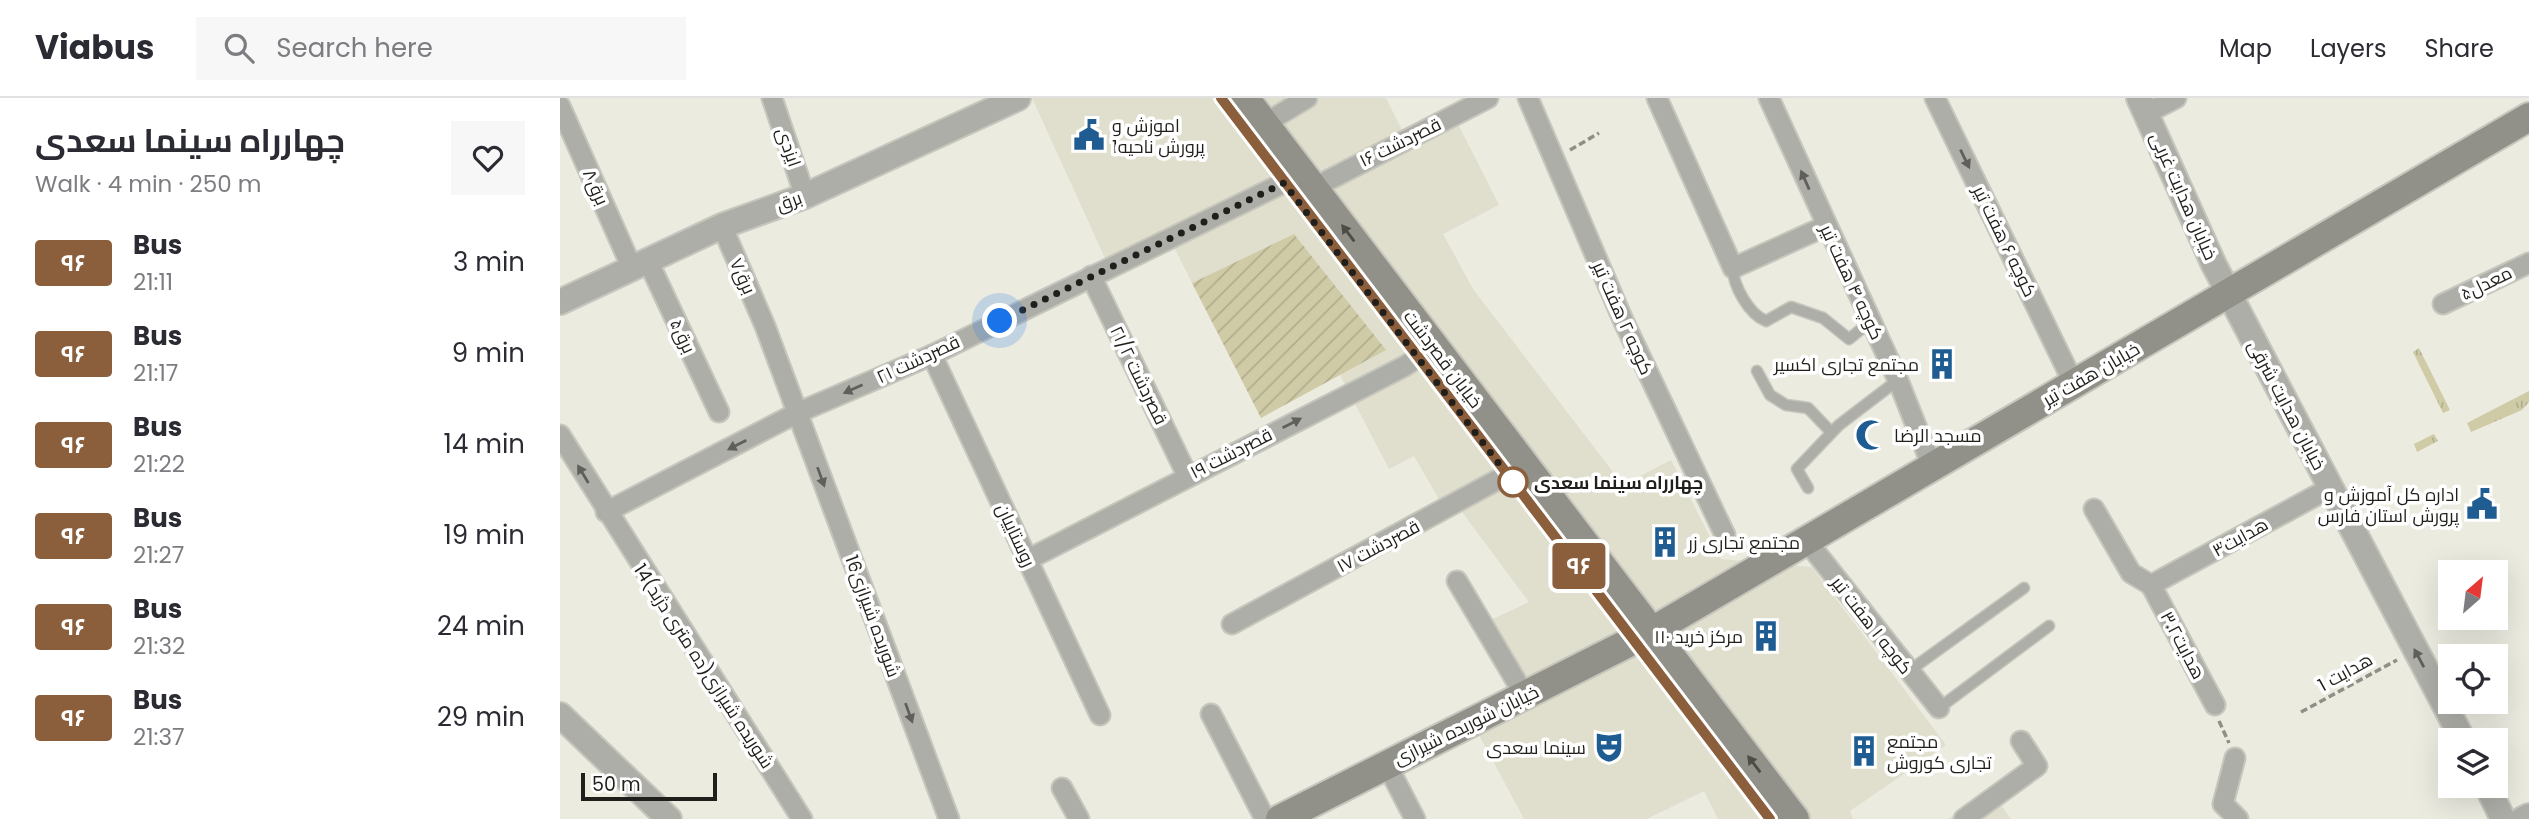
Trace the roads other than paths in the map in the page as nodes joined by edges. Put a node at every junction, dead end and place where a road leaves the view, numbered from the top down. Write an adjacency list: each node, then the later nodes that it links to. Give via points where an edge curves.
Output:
1 (772, 98): 17 (street, ایزدی)
2 (1018, 98): 17 (street, برق)
3 (1221, 98): 16 (lane)
4 (1245, 98): 15 (main road, خیابان قصردشت)
5 (1307, 98): 15 (street)
6 (1488, 98): 16 (street, قصردشت ۱۶)
7 (1528, 98): 44 (street, کوچه ۲ هفت تیر, via 1623,320)
8 (1657, 98): 22 (street)
9 (1769, 98): 19 (street, کوچه ۴ هفت تیر, one-way to 9)
10 (1935, 98): 32 (street, کوچه ۶ هفت تیر, one-way to 32)
11 (2176, 98): 13 (street)
12 (560, 106): 21 (street, برق۸)
13 (2143, 106): 24 (street, خیابان هدایت غربی)
14 (2529, 117): 24 (main road, خیابان هفت تیر)
15 (1264, 124): 16 (main road, خیابان قصردشت)
16 (1300, 181): 23 (street, قصردشت ۲۱); 28 (main road, خیابان قصردشت)
17 (805, 196): 18 (street, برق)
18 (722, 226): 21 (street, برق); 34 (street, برق۷)
19 (1826, 226): 22 (street); 27 (street, کوچه ۴ هفت تیر)
20 (2529, 263): 26 (street, معدل۵)
21 (640, 265): 25 (street, برق); 33 (street, برق۵)
22 (1733, 268): 27 (lane, via 1733,280 1757,318 1766,321 1791,307 1823,318 1849,339)
23 (1091, 276): 29 (street, قصردشت ۲۱); 39 (street, قصردشت ۲۱/۲)
24 (2229, 293): 32 (main road, خیابان هفت تیر); 41 (street, خیابان هدایت شرقی)
25 (560, 302)
26 (2443, 304)
27 (1870, 322): 31 (street, کوچه ۴ هفت تیر)
28 (1426, 352): 38 (main road, خیابان قصردشت); 39 (street, قصردشت ۱۹, one-way to 28)
29 (932, 355): 34 (street, قصردشت ۲۱, one-way to 34); 46 (street, روستاییان)
30 (1757, 371): 35 (lane, via 1770,396 1786,405 1808,408)
31 (1898, 380): 35 (lane); 37 (street, کوچه ۴ هفت تیر)
32 (2074, 384): 37 (main road, خیابان هفت تیر)
33 (719, 412)
34 (797, 413): 43 (street, قصردشت ۲۱, one-way to 43); 70 (street, شوریده شیرازی16, one-way to 70)
35 (1831, 432): 40 (lane, via 1797,469)
36 (560, 435): 43 (street, 14شوریده شیرازی(ده متری دژبد), one-way to 36)
37 (1932, 466): 45 (main road, خیابان هفت تیر)
38 (1516, 471): 50 (street, قصردشت ۱۷); 52 (main road, خیابان قصردشت)
39 (1187, 475): 46 (street, قصردشت ۱۹)
40 (1808, 488)
41 (2330, 488): 48 (street, هدایت۳); 60 (street, خیابان هدایت شرقی, one-way to 41)
42 (2094, 509): 48 (street, via 2131,573)
43 (606, 512): 69 (street, 14شوریده شیرازی(ده متری دژبد))
44 (1725, 535)
45 (1806, 540): 52 (main road, خیابان هفت تیر); 53 (street, کوچه ۱ هفت تیر)
46 (1027, 560): 59 (street, روستاییان)
47 (1457, 580): 54 (street)
48 (2151, 585): 55 (street, هدایت۳.۲)
49 (2024, 589): 53 (lane)
50 (1232, 624)
51 (2049, 626): 56 (lane)
52 (1643, 636): 54 (main road, خیابان شوریده شیرازی); 73 (lane); 74 (main road, خیابان قصردشت, one-way to 52)
53 (1909, 671): 56 (street, کوچه ۱ هفت تیر)
54 (1525, 696): 63 (main road, خیابان شوریده شیرازی)
55 (2215, 705)
56 (1939, 708)
57 (1211, 714): 67 (street)
58 (560, 715): 68 (street)
59 (1100, 715)
60 (2457, 728)
61 (2021, 741): 75 (street, via 2037,766)
62 (2235, 758): 76 (street, via 2223,804)
63 (1387, 765): 67 (main road, خیابان شوریده شیرازی); 72 (street)
64 (1062, 788): 71 (street)
65 (2493, 798): 77 (street)
66 (2529, 816): 78 (street)
67 (1282, 818)
68 (669, 819)
69 (802, 819)
70 (948, 819)
71 (1079, 819)
72 (1415, 819)
73 (1770, 819)
74 (1795, 819)
75 (1964, 819)
76 (2238, 819)
77 (2503, 819)
78 (2523, 819)

